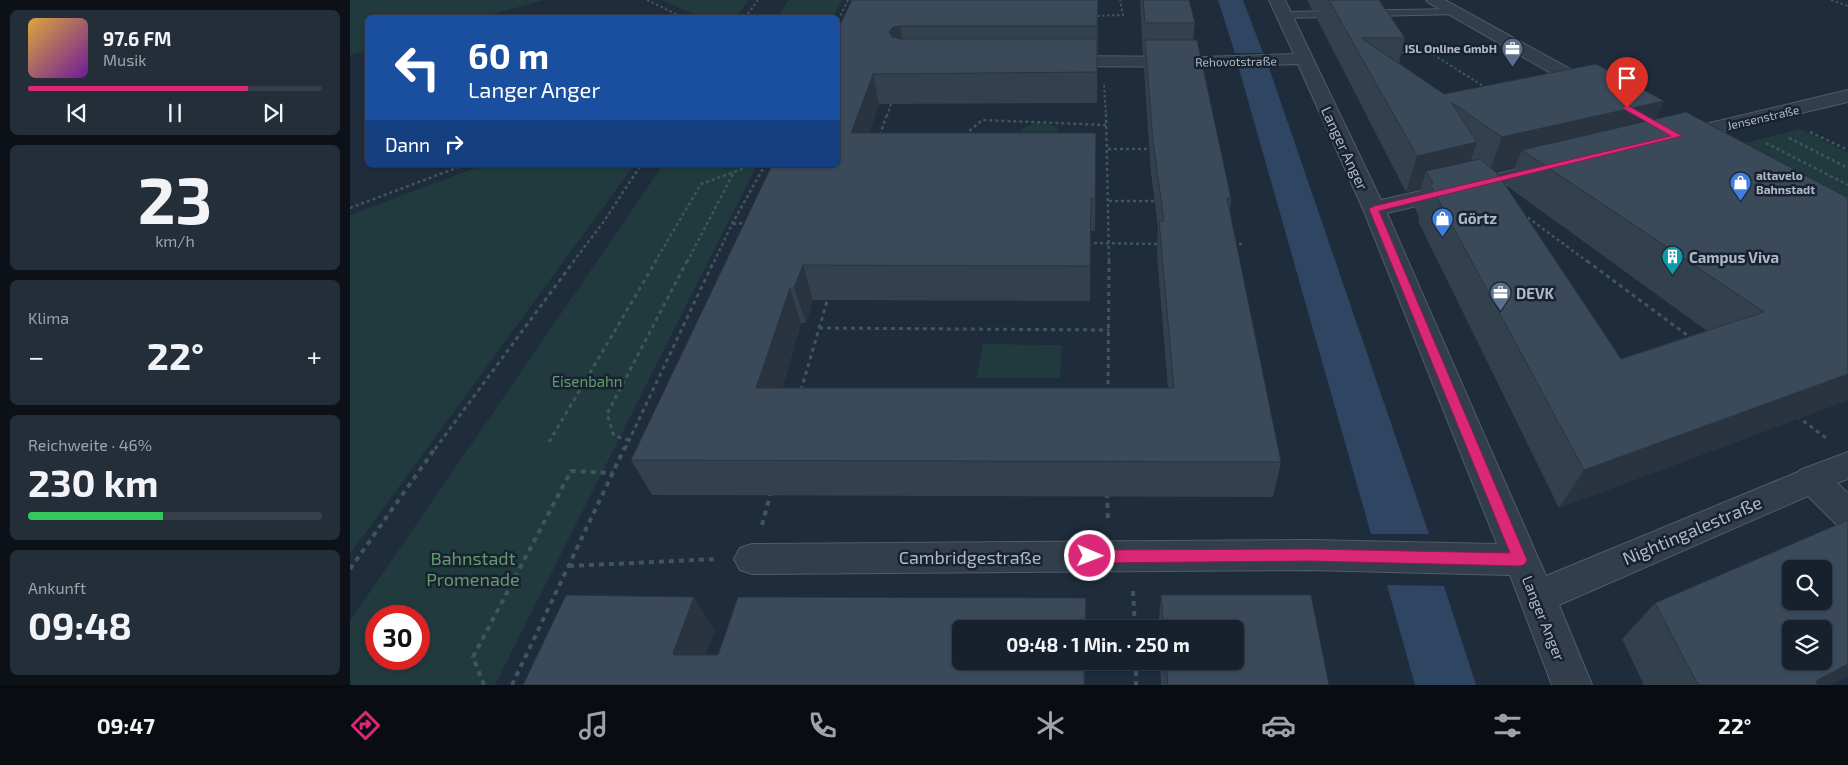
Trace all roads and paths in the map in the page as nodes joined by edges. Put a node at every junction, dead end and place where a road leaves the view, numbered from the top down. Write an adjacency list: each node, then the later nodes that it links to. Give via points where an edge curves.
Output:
1 (647, 0): 10 (path)
2 (758, 0): 11 (path)
3 (848, 0): 12 (path)
4 (1120, 0): 18 (path, via 1123,15 1097,16)
5 (1434, 0): 9 (street)
6 (1831, 0): 7 (path)
7 (1848, 6)
8 (1281, 7): 9 (lane); 15 (street, Langer Anger)
9 (1455, 12): 22 (street)
10 (678, 15)
11 (747, 15)
12 (840, 16)
13 (1477, 51): 14 (path)
14 (1429, 52): 16 (path, via 1393,53); 19 (path)
15 (1304, 59): 18 (street, Rehovotstraße); 43 (street, Langer Anger)
16 (1398, 60)
17 (1042, 61): 18 (street, Rehovotstraße)
18 (1101, 61): 25 (path)
19 (1493, 92)
20 (893, 96): 27 (path)
21 (1848, 96): 23 (street, Jensenstraße)
22 (1610, 98)
23 (1752, 119): 24 (street, Jensenstraße); 36 (path)
24 (1730, 124): 30 (street, Jensenstraße, via 1666,135); 38 (path)
25 (1106, 125): 26 (path, via 982,120); 28 (path)
26 (963, 136)
27 (878, 143)
28 (1108, 149): 29 (path); 40 (path)
29 (1150, 149)
30 (1700, 149)
31 (1566, 164): 39 (street)
32 (459, 167): 42 (path)
33 (640, 167): 72 (path, via 602,224 454,422)
34 (748, 167): 37 (path)
35 (764, 167): 45 (path)
36 (1848, 168)
37 (734, 172): 60 (path, via 607,414 614,436); 61 (path, via 701,184)
38 (1848, 185)
39 (1478, 190): 43 (street); 54 (path)
40 (1109, 201): 41 (path); 47 (path)
41 (1155, 201)
42 (350, 208)
43 (1374, 209): 70 (street, Langer Anger)
44 (751, 223): 45 (path)
45 (732, 224): 60 (path)
46 (1083, 243): 47 (path)
47 (1110, 243): 48 (path); 53 (path)
48 (1167, 244)
49 (1224, 244): 50 (path)
50 (1243, 244)
51 (830, 291): 52 (path)
52 (819, 328): 53 (path); 57 (path)
53 (1109, 330): 58 (path)
54 (1690, 337): 55 (path); 56 (path)
55 (1681, 340)
56 (1698, 343)
57 (800, 394)
58 (1108, 397)
59 (1793, 414): 62 (path)
60 (629, 440): 63 (path)
61 (549, 442)
62 (1840, 454): 64 (street, Nightingalestraße)
63 (613, 473): 71 (path); 75 (path, via 571,472 473,657)
64 (1811, 479): 67 (street); 73 (street, Nightingalestraße)
65 (1107, 484): 68 (path)
66 (773, 486): 69 (path)
67 (1848, 514)
68 (1108, 557): 69 (street, Cambridgestraße); 70 (street, Cambridgestraße, via 1310,555)
69 (752, 559): 71 (path)
70 (1520, 560): 73 (street, Langer Anger)
71 (569, 566): 76 (path)
72 (350, 569)
73 (1538, 598): 78 (street, Langer Anger)
74 (1136, 670): 77 (path)
75 (484, 685)
76 (512, 685)
77 (1136, 685)
78 (1572, 685)

